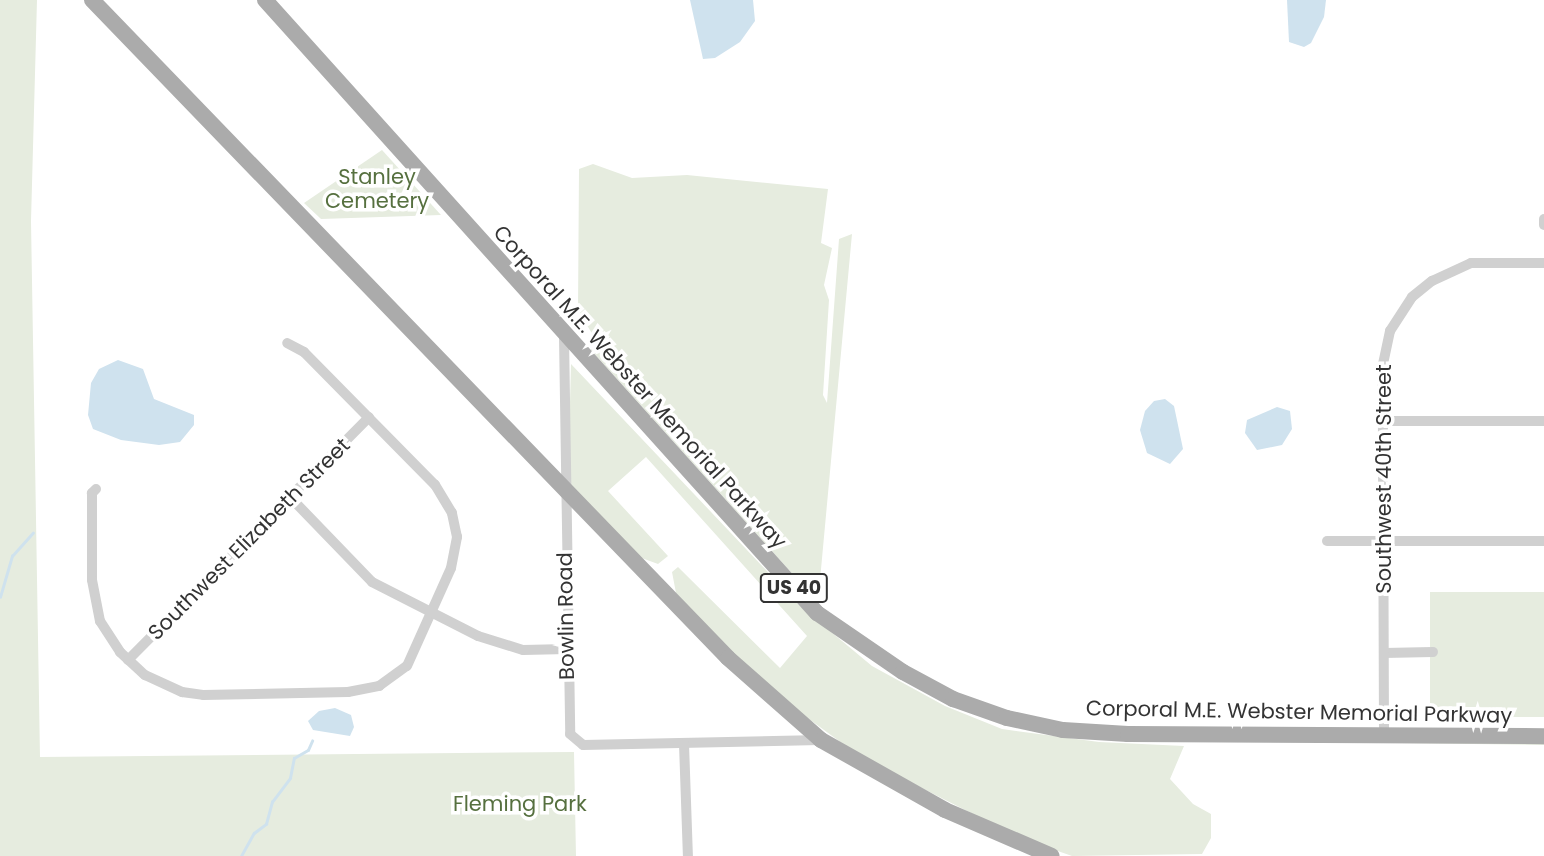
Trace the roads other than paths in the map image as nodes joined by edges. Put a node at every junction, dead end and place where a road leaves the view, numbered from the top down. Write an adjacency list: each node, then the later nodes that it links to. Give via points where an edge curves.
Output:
1 (92, 0): 11 (main road)
2 (265, 0): 6 (main road, Corporal M.E. Webster Memorial Parkway / US 40)
3 (1544, 219): 4 (street)
4 (1544, 225)
5 (1544, 263): 9 (street, Southwest 40th Street, via 1471,263 1432,281 1412,297 1390,331 1383,365)
6 (564, 336): 11 (street, Bowlin Road); 22 (main road, Corporal M.E. Webster Memorial Parkway / US 40, via 817,613 903,672 953,699 1007,718 1063,730)
7 (287, 343): 8 (street, via 304,352)
8 (369, 417): 13 (street, Southwest Elizabeth Street); 17 (street, via 435,485 452,513 457,537)
9 (1382, 421): 10 (street); 15 (street, Southwest 40th Street)
10 (1544, 421)
11 (563, 487): 18 (street, Bowlin Road); 24 (main road, via 728,659)
12 (96, 489): 21 (street, via 92,493 92,580 100,621)
13 (290, 497): 17 (street, via 372,582); 21 (street, Southwest Elizabeth Street)
14 (1326, 541): 15 (street)
15 (1383, 541): 16 (street); 20 (street, Southwest 40th Street)
16 (1544, 541)
17 (433, 614): 18 (street, via 478,636 523,650); 21 (street, via 407,666 379,686 348,692 202,695 182,692 145,675)
18 (567, 649): 25 (street, Bowlin Road, via 568,727 577,742)
19 (1433, 652): 20 (street)
20 (1384, 653): 22 (street, Southwest 40th Street)
21 (128, 660)
22 (1384, 734): 23 (main road, Corporal M.E. Webster Memorial Parkway / US 40)
23 (1544, 736)
24 (821, 740): 25 (street); 27 (main road, via 945,810)
25 (684, 744): 26 (street)
26 (688, 856)
27 (1052, 856)

